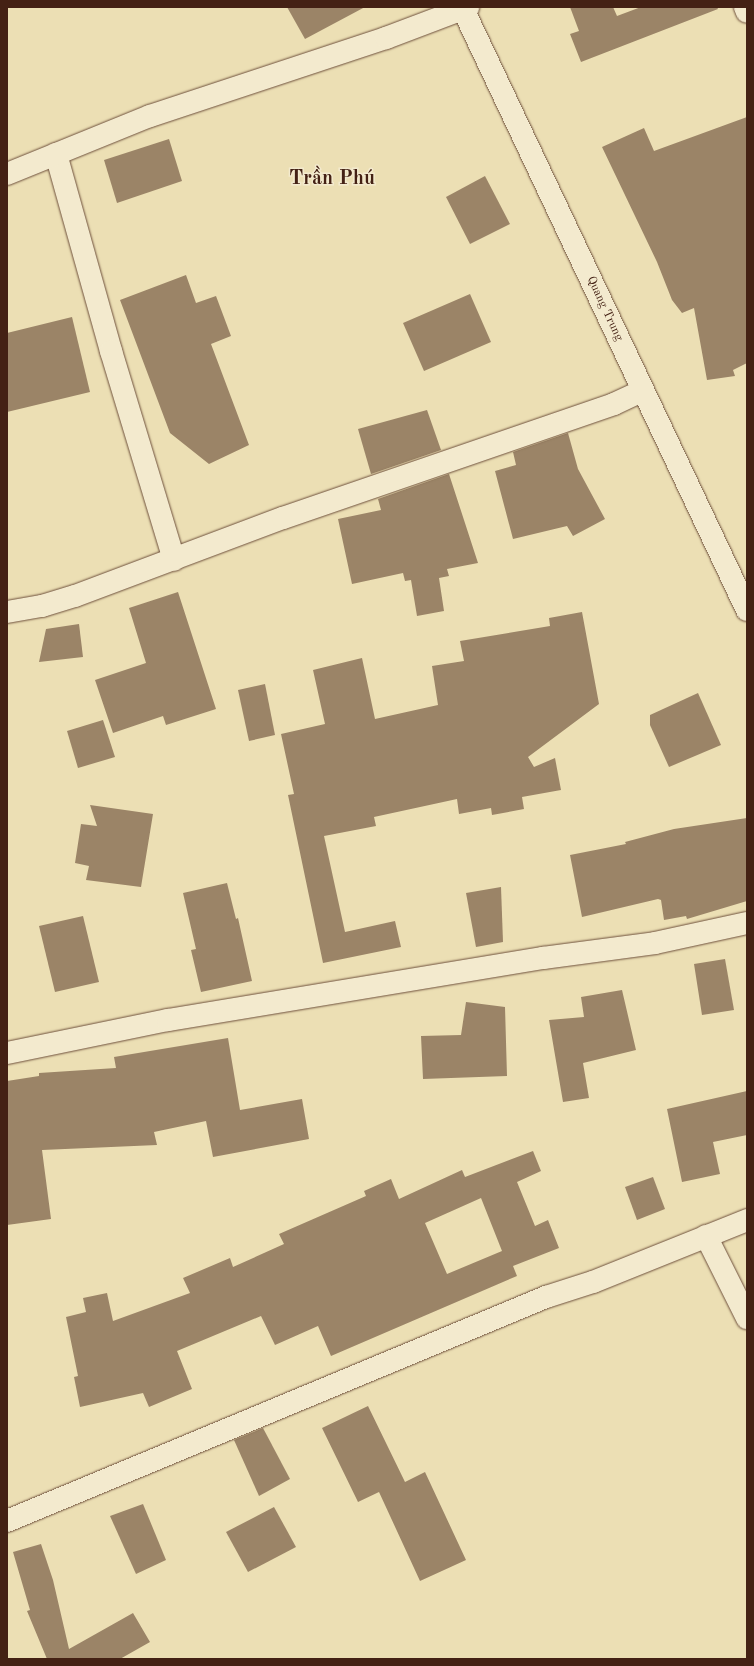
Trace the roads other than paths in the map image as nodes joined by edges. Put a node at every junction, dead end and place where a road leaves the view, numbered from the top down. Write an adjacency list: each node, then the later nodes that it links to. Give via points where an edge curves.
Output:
1 (745, 7): 3 (street)
2 (464, 8): 4 (street, via 386,38 150,116); 6 (street, Quang Trung)
3 (747, 12)
4 (56, 154): 5 (street); 7 (street, via 111,352)
5 (7, 174)
6 (642, 391): 7 (street, via 614,404 283,518); 8 (street, Quang Trung)
7 (174, 560): 9 (street, via 75,596 42,606)
8 (747, 610)
9 (7, 612)
10 (747, 923): 11 (street, via 655,943 543,958 168,1020)
11 (7, 1053)
12 (747, 1220): 13 (street)
13 (706, 1236): 14 (street); 15 (street, via 593,1282 546,1297)
14 (747, 1318)
15 (7, 1521)

